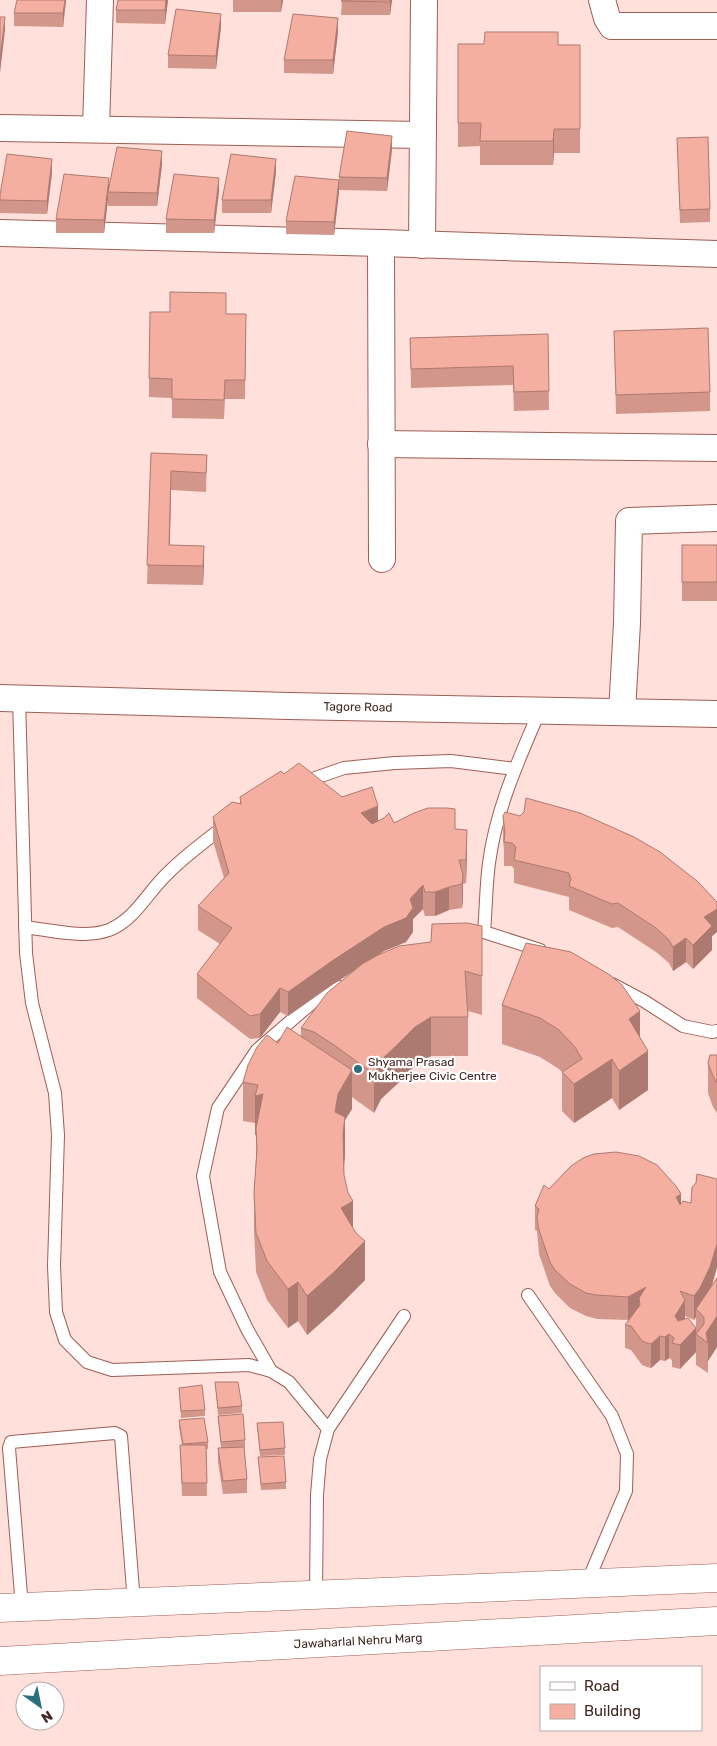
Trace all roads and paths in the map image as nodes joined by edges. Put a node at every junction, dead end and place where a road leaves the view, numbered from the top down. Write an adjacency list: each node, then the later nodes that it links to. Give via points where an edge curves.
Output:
1 (100, 0): 6 (street)
2 (424, 0): 7 (street)
3 (602, 0): 4 (street, via 612,26)
4 (717, 26)
5 (0, 128): 6 (street)
6 (96, 128): 7 (street)
7 (423, 134): 10 (street)
8 (0, 233): 9 (street)
9 (381, 242): 10 (street); 12 (street)
10 (422, 245): 11 (street)
11 (717, 254)
12 (381, 444): 13 (street); 15 (street)
13 (717, 448)
14 (717, 518): 18 (street, via 629,521)
15 (382, 559)
16 (9, 698): 17 (street, Tagore Road); 23 (lane)
17 (540, 710): 18 (street, Tagore Road); 20 (lane)
18 (622, 712): 19 (street, Tagore Road)
19 (717, 714)
20 (515, 769): 21 (lane, via 451,761 395,763 344,768); 24 (lane, via 489,862)
21 (288, 788)
22 (239, 816): 23 (lane, via 197,846 167,873 133,914 108,930 80,935)
23 (25, 927): 32 (lane, via 32,1003 55,1093 58,1135 54,1266 56,1312 66,1340 87,1362 112,1370 249,1366)
24 (484, 932): 25 (lane); 26 (lane)
25 (458, 938)
26 (554, 954)
27 (604, 979): 29 (lane, via 683,1026)
28 (347, 982): 32 (lane, via 314,1002 257,1050 218,1108 203,1176 220,1272)
29 (717, 1031)
30 (528, 1296): 35 (lane, via 612,1416 627,1454 626,1491)
31 (404, 1316): 33 (lane)
32 (271, 1371): 33 (lane, via 289,1382)
33 (328, 1429): 36 (lane, via 320,1459 317,1495)
34 (717, 1578): 35 (main road)
35 (587, 1583): 36 (main road)
36 (316, 1595): 37 (main road)
37 (134, 1603): 38 (main road); 38 (lane, via 121,1436 114,1433 12,1442 9,1448)
38 (11, 1608)
39 (717, 1621): 40 (main road, Jawaharlal Nehru Marg)
40 (0, 1661)

